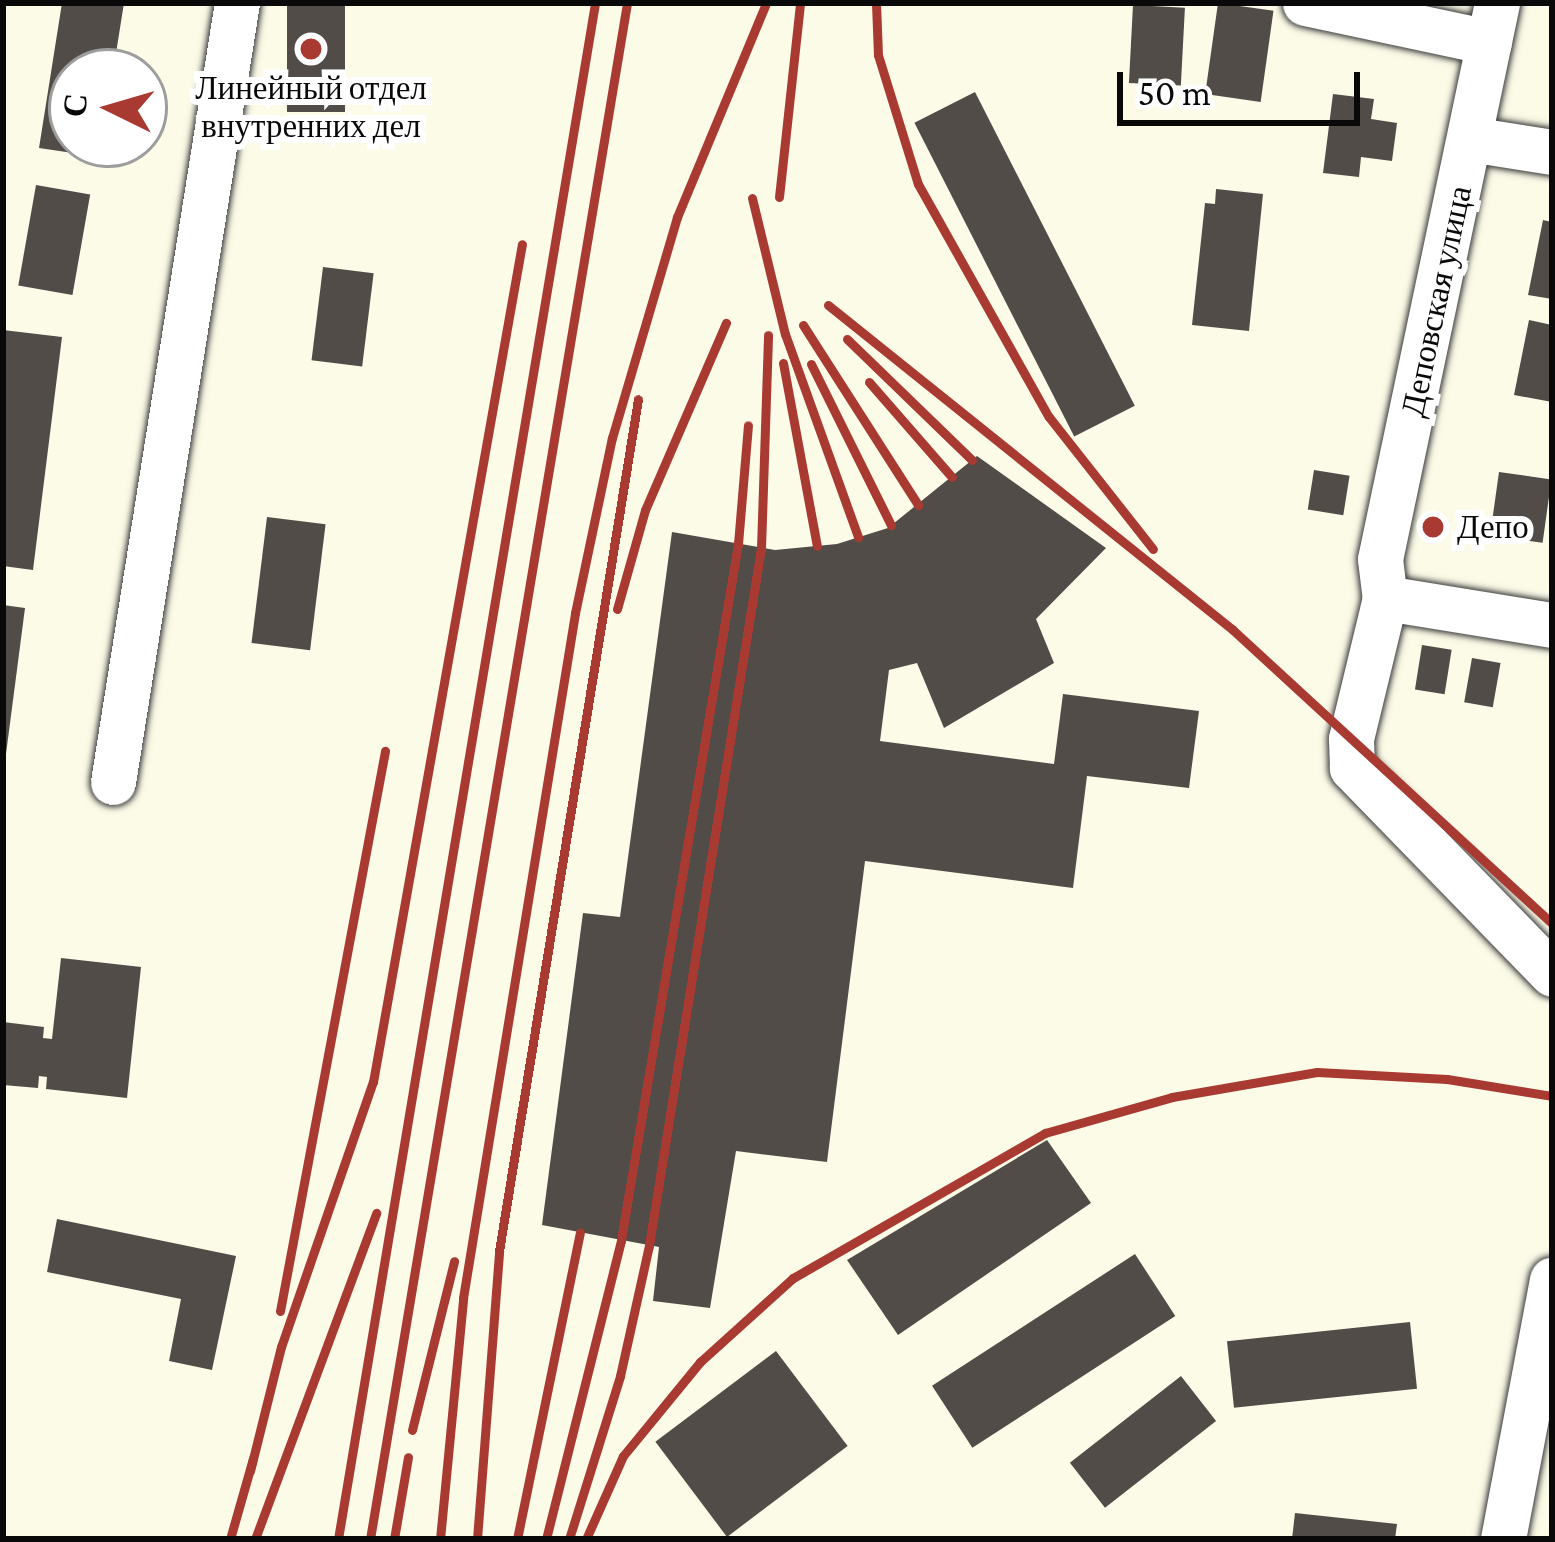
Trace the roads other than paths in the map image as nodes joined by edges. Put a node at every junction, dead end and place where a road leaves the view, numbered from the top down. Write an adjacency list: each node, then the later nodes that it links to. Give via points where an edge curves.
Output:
1 (238, 3): 8 (street)
2 (1305, 3): 3 (street)
3 (1493, 22): 4 (street, Деповская улица)
4 (1470, 139): 5 (street); 6 (street, Деповская улица, via 1380,559)
5 (1552, 152)
6 (1385, 598): 7 (street); 9 (street, Деповская улица, via 1351,739 1352,768)
7 (1552, 625)
8 (113, 782)
9 (1552, 974)
10 (1552, 1280): 11 (street)
11 (1534, 1475): 12 (street)
12 (1503, 1539)

